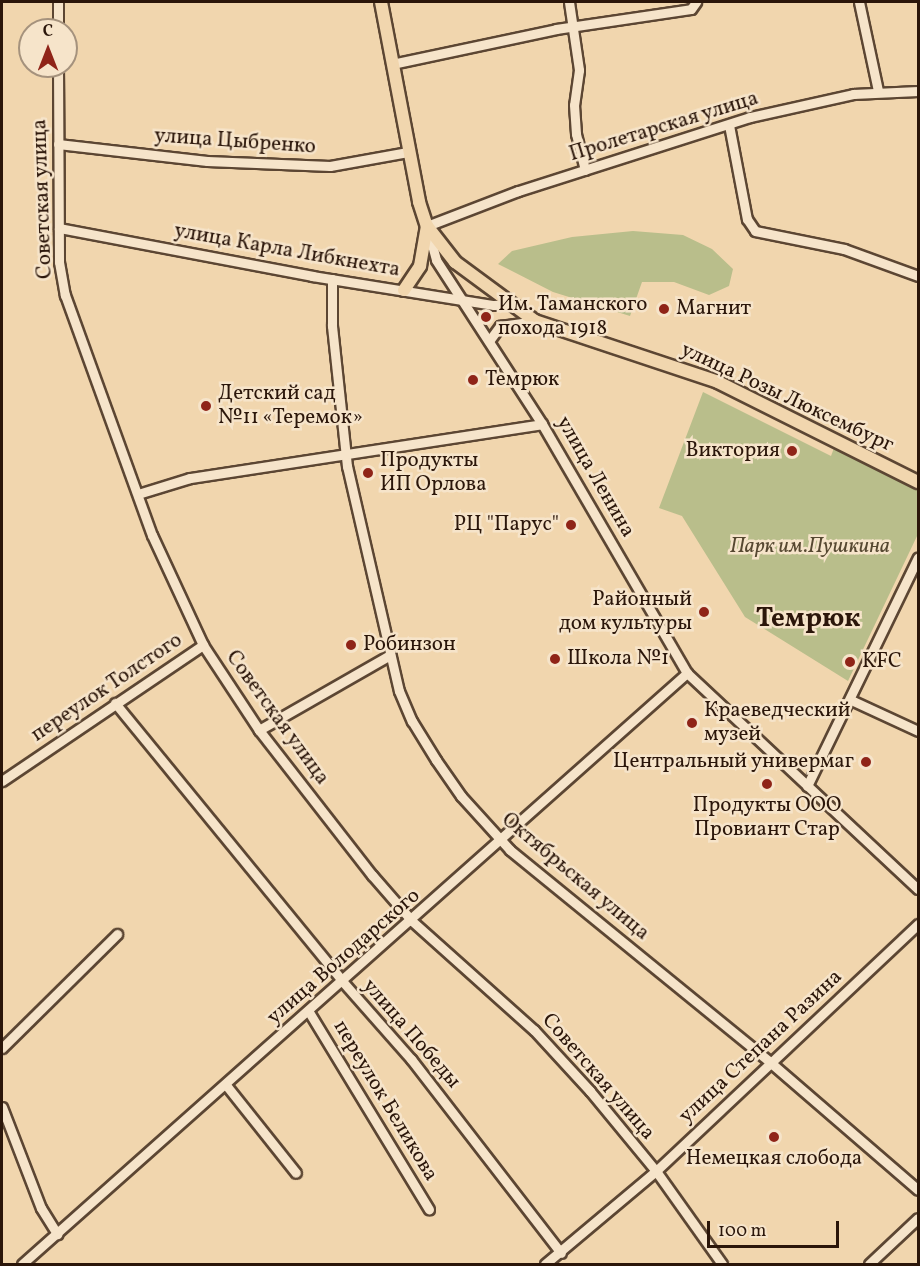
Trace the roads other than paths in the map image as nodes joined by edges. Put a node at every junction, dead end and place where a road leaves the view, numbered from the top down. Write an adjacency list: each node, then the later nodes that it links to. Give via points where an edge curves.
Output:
1 (58, 2): 6 (street)
2 (381, 2): 8 (main road, улица Ленина)
3 (569, 2): 7 (street)
4 (859, 2): 10 (street)
5 (696, 4): 7 (street)
6 (58, 18)
7 (573, 28): 8 (street); 15 (street, via 579,70 574,105 576,134)
8 (392, 64): 14 (main road, улица Ленина)
9 (58, 78): 13 (street, Советская улица)
10 (878, 91): 11 (street, Пролетарская улица); 12 (street, Пролетарская улица, via 814,102)
11 (918, 91)
12 (729, 125): 15 (street, Пролетарская улица); 18 (street, via 747,219 755,231 844,249)
13 (58, 144): 14 (street, улица Цыбренко, via 207,161 320,166); 17 (street, Советская улица)
14 (408, 152): 16 (main road, улица Ленина)
15 (585, 170): 16 (street, Пролетарская улица)
16 (427, 226): 20 (main road, via 420,266); 21 (street, улица Ленина, via 436,260); 22 (main road, улица Розы Люксембург, via 455,262)
17 (59, 228): 19 (street, улица Карла Либкнехта); 28 (street, Советская улица, via 58,262 64,295)
18 (918, 276)
19 (332, 279): 20 (street, улица Карла Либкнехта); 26 (street, Октябрьская улица)
20 (404, 290): 21 (street, улица Карла Либкнехта)
21 (460, 299): 22 (street, улица Карла Либкнехта); 24 (street, улица Ленина)
22 (509, 304): 23 (main road, улица Розы Люксембург)
23 (535, 321): 24 (street, via 500,326); 27 (main road, улица Розы Люксембург, via 718,382)
24 (489, 341): 25 (street, улица Ленина)
25 (542, 424): 26 (street); 32 (street, улица Ленина)
26 (344, 454): 28 (street, via 190,478); 31 (street, Октябрьская улица)
27 (918, 482)
28 (138, 494): 30 (street, Советская улица, via 179,600)
29 (918, 557): 33 (street)
30 (203, 645): 34 (street, переулок Толстого); 35 (street, Советская улица)
31 (390, 655): 35 (street); 39 (street, Октябрьская улица, via 412,721 461,796)
32 (687, 673): 38 (street, улица Ленина); 39 (street, улица Володарского)
33 (851, 700): 36 (street); 38 (street)
34 (115, 703): 37 (street, переулок Толстого); 44 (street, улица Победы)
35 (259, 730): 41 (street, Советская улица)
36 (918, 731)
37 (2, 781)
38 (807, 786): 40 (street, улица Ленина)
39 (501, 842): 41 (street, улица Володарского); 47 (street, Октябрьская улица)
40 (918, 889)
41 (412, 921): 44 (street, улица Володарского); 50 (street, Советская улица, via 534,1030)
42 (918, 924): 47 (street, улица Степана Разина)
43 (117, 934): 46 (street)
44 (343, 982): 45 (street, улица Володарского); 56 (street, улица Победы, via 445,1101)
45 (309, 1012): 48 (street, улица Володарского); 53 (street, переулок Беликова)
46 (2, 1048)
47 (771, 1063): 50 (street, улица Степана Разина); 52 (street, Октябрьская улица)
48 (226, 1085): 51 (street); 55 (street, улица Володарского)
49 (2, 1107): 55 (street, via 41,1208)
50 (656, 1171): 56 (street, улица Степана Разина); 60 (street, Советская улица)
51 (296, 1173)
52 (918, 1190)
53 (429, 1209)
54 (918, 1218): 61 (street)
55 (57, 1234): 57 (street, улица Володарского)
56 (559, 1254): 58 (street, улица Степана Разина); 59 (street, улица Победы)
57 (22, 1264)
58 (545, 1264)
59 (565, 1264)
60 (722, 1264)
61 (869, 1264)

